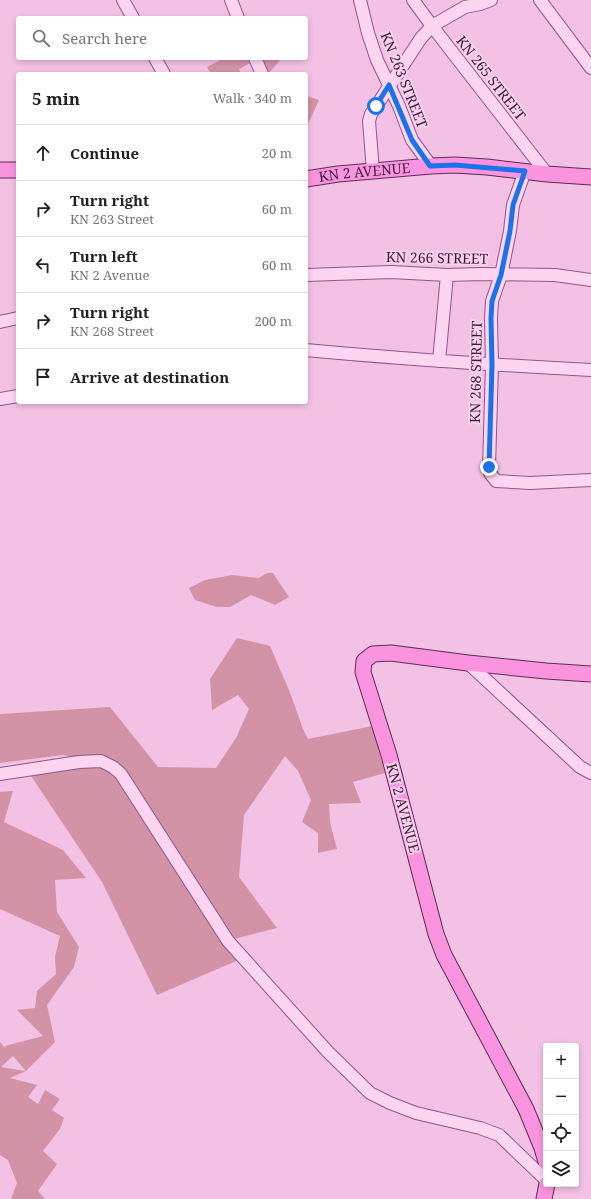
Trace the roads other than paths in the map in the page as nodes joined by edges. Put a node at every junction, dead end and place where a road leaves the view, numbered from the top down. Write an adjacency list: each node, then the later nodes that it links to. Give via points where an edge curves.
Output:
1 (123, 0): 7 (street)
2 (231, 0): 8 (street)
3 (360, 0): 15 (street, KN 263 STREET, via 377,60)
4 (413, 0): 9 (street, KN 265 STREET)
5 (491, 0): 9 (street, via 465,7)
6 (540, 0): 12 (street)
7 (132, 16)
8 (237, 16)
9 (432, 26): 15 (street); 21 (street, KN 265 STREET)
10 (156, 60): 13 (street)
11 (256, 60): 14 (street)
12 (591, 68)
13 (163, 72)
14 (261, 72)
15 (389, 85): 16 (street, KN 263 STREET, via 412,140); 19 (street, via 368,121)
16 (430, 166): 19 (main road, KN 2 AVENUE); 20 (main road, KN 2 AVENUE)
17 (0, 170): 18 (main road)
18 (16, 170)
19 (373, 171): 23 (main road, KN 2 AVENUE)
20 (525, 171): 21 (main road, KN 2 AVENUE); 25 (street, KN 268 STREET, via 513,205)
21 (547, 174): 22 (main road, KN 2 AVENUE)
22 (591, 177)
23 (308, 179)
24 (447, 275): 25 (street, KN 266 STREET); 26 (street, KN 266 STREET, via 391,272); 31 (street)
25 (501, 275): 27 (street, KN 266 STREET); 32 (street, KN 268 STREET, via 492,301)
26 (308, 276)
27 (591, 280)
28 (16, 318): 29 (street)
29 (0, 322)
30 (308, 350): 31 (street)
31 (438, 361): 32 (street)
32 (492, 365): 33 (street); 36 (street, KN 268 STREET, via 489,467 492,477 496,480 530,483)
33 (591, 370)
34 (16, 396): 35 (street)
35 (0, 399)
36 (591, 480)
37 (468, 663): 38 (main road, KN 2 AVENUE); 39 (street, via 580,767); 41 (main road, KN 2 AVENUE, via 391,652 373,654 364,660 363,672 389,754 436,934 444,955 526,1109)
38 (591, 674)
39 (591, 773)
40 (0, 774): 42 (street, via 79,762 101,761 114,767 121,774 228,941 328,1052 370,1093 416,1113 499,1135)
41 (543, 1152)
42 (543, 1177)
43 (546, 1187): 44 (main road)
44 (544, 1199)

